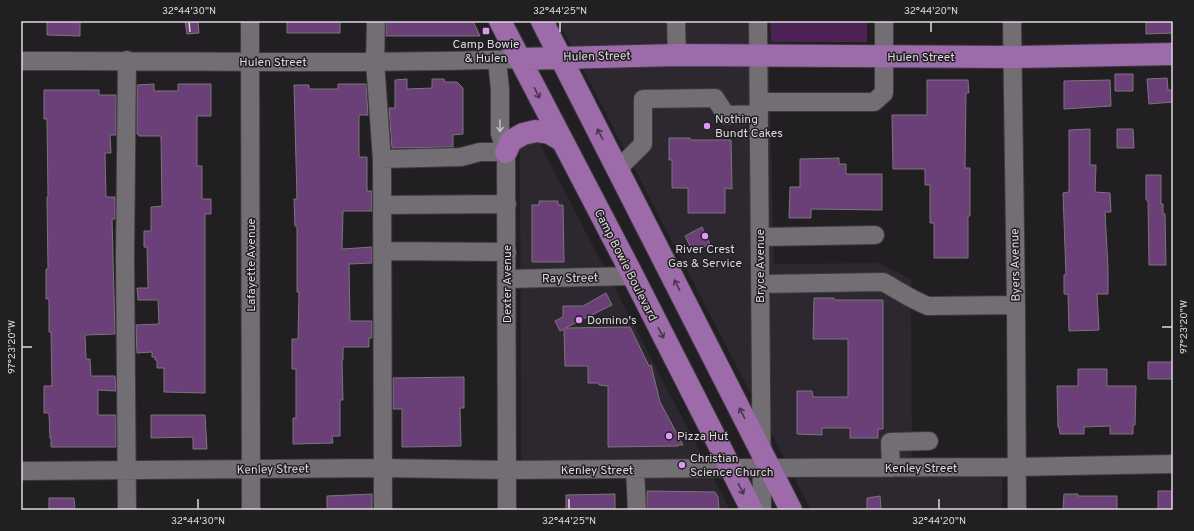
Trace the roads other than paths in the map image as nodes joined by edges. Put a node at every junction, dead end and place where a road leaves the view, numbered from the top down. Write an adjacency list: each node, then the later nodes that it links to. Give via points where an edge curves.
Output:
1 (250, 21): 19 (street, Lafayette Avenue)
2 (376, 21): 20 (street)
3 (500, 21): 15 (main road, Camp Bowie Boulevard)
4 (542, 21): 12 (main road)
5 (676, 21): 10 (street)
6 (758, 21): 11 (street, Bryce Avenue)
7 (884, 21): 13 (street)
8 (1012, 21): 14 (street, Byers Avenue)
9 (1173, 54): 14 (main road, Hulen Street)
10 (677, 55): 11 (main road, Hulen Street); 12 (main road, Hulen Street)
11 (758, 55): 13 (main road, Hulen Street); 21 (street, Bryce Avenue)
12 (561, 57): 15 (main road, Hulen Street); 25 (main road, one-way to 12)
13 (884, 57): 14 (main road, Hulen Street); 21 (street, via 884,93 874,102)
14 (1012, 57): 35 (street, Byers Avenue)
15 (519, 59): 17 (street, Hulen Street); 22 (main road, Camp Bowie Boulevard, one-way to 22)
16 (126, 60): 18 (street, Hulen Street); 19 (street, Hulen Street); 47 (street)
17 (497, 60): 20 (street, Hulen Street); 23 (street, Dexter Avenue, one-way to 23, via 500,134)
18 (21, 62)
19 (251, 62): 20 (street, Hulen Street); 43 (street, Lafayette Avenue)
20 (375, 62): 24 (street)
21 (759, 108): 25 (street, via 726,115 715,98 643,99 643,144); 29 (street, Bryce Avenue)
22 (561, 140): 23 (main road, via 549,133 536,131 523,134 511,141); 32 (main road, Camp Bowie Boulevard)
23 (506, 152): 24 (street, via 480,152 461,157); 26 (street, Dexter Avenue)
24 (382, 159): 27 (street)
25 (618, 169): 37 (main road, one-way to 25)
26 (507, 204): 27 (street); 31 (street, Dexter Avenue)
27 (382, 205): 30 (street)
28 (875, 235): 29 (street)
29 (760, 237): 34 (street, Bryce Avenue)
30 (382, 251): 31 (street); 40 (street)
31 (506, 252): 33 (street, Dexter Avenue)
32 (633, 276): 33 (street, Ray Street); 41 (main road, Camp Bowie Boulevard, one-way to 41)
33 (507, 279): 44 (street, Dexter Avenue)
34 (760, 284): 35 (street, via 883,282 928,306); 37 (street, Bryce Avenue)
35 (1016, 305): 39 (street, Byers Avenue)
36 (929, 441): 42 (street, via 890,442)
37 (765, 463): 41 (street, Kenley Street); 42 (street, Kenley Street); 54 (street, Bryce Avenue); 55 (main road)
38 (1173, 464): 39 (street, Kenley Street)
39 (1016, 467): 42 (street, Kenley Street); 56 (street, Byers Avenue)
40 (382, 468): 43 (street, Kenley Street); 44 (street, Kenley Street); 50 (street)
41 (730, 468): 45 (street, Kenley Street); 53 (main road, Camp Bowie Boulevard, one-way to 53)
42 (891, 468)
43 (251, 470): 47 (street, Kenley Street); 49 (street, Lafayette Avenue)
44 (507, 470): 45 (street, Kenley Street); 51 (street, Dexter Avenue)
45 (635, 470): 52 (street)
46 (21, 471): 47 (street, Kenley Street)
47 (127, 471): 48 (street)
48 (127, 510)
49 (251, 510)
50 (383, 510)
51 (507, 510)
52 (637, 510)
53 (752, 510)
54 (762, 510)
55 (792, 510)
56 (1017, 510)

